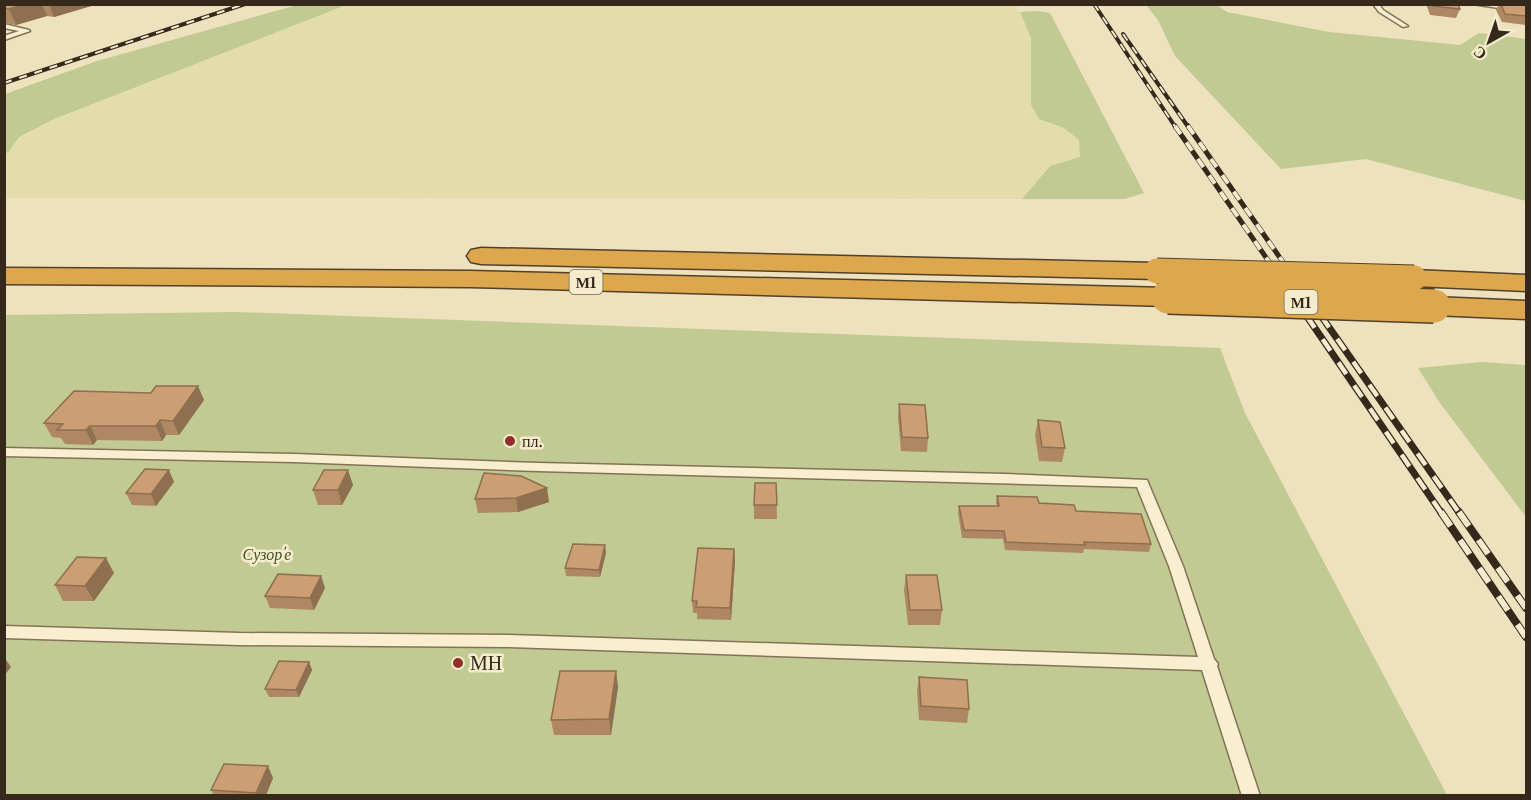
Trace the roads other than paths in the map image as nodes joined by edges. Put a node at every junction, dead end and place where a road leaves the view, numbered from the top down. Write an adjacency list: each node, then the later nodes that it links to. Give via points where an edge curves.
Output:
1 (1376, 4): 5 (lane)
2 (1476, 4): 3 (lane)
3 (1527, 10)
4 (4, 26): 6 (lane, via 27,31)
5 (1405, 26)
6 (4, 38)
7 (4, 254): 9 (highway, М1, bridge, via 483,256)
8 (4, 276): 10 (highway, М1, bridge, via 470,279)
9 (1527, 283)
10 (1527, 310)
11 (4, 452): 13 (lane, via 1142,483 1176,566)
12 (4, 633): 13 (lane, via 509,641)
13 (1209, 664): 14 (lane)
14 (1251, 795)

